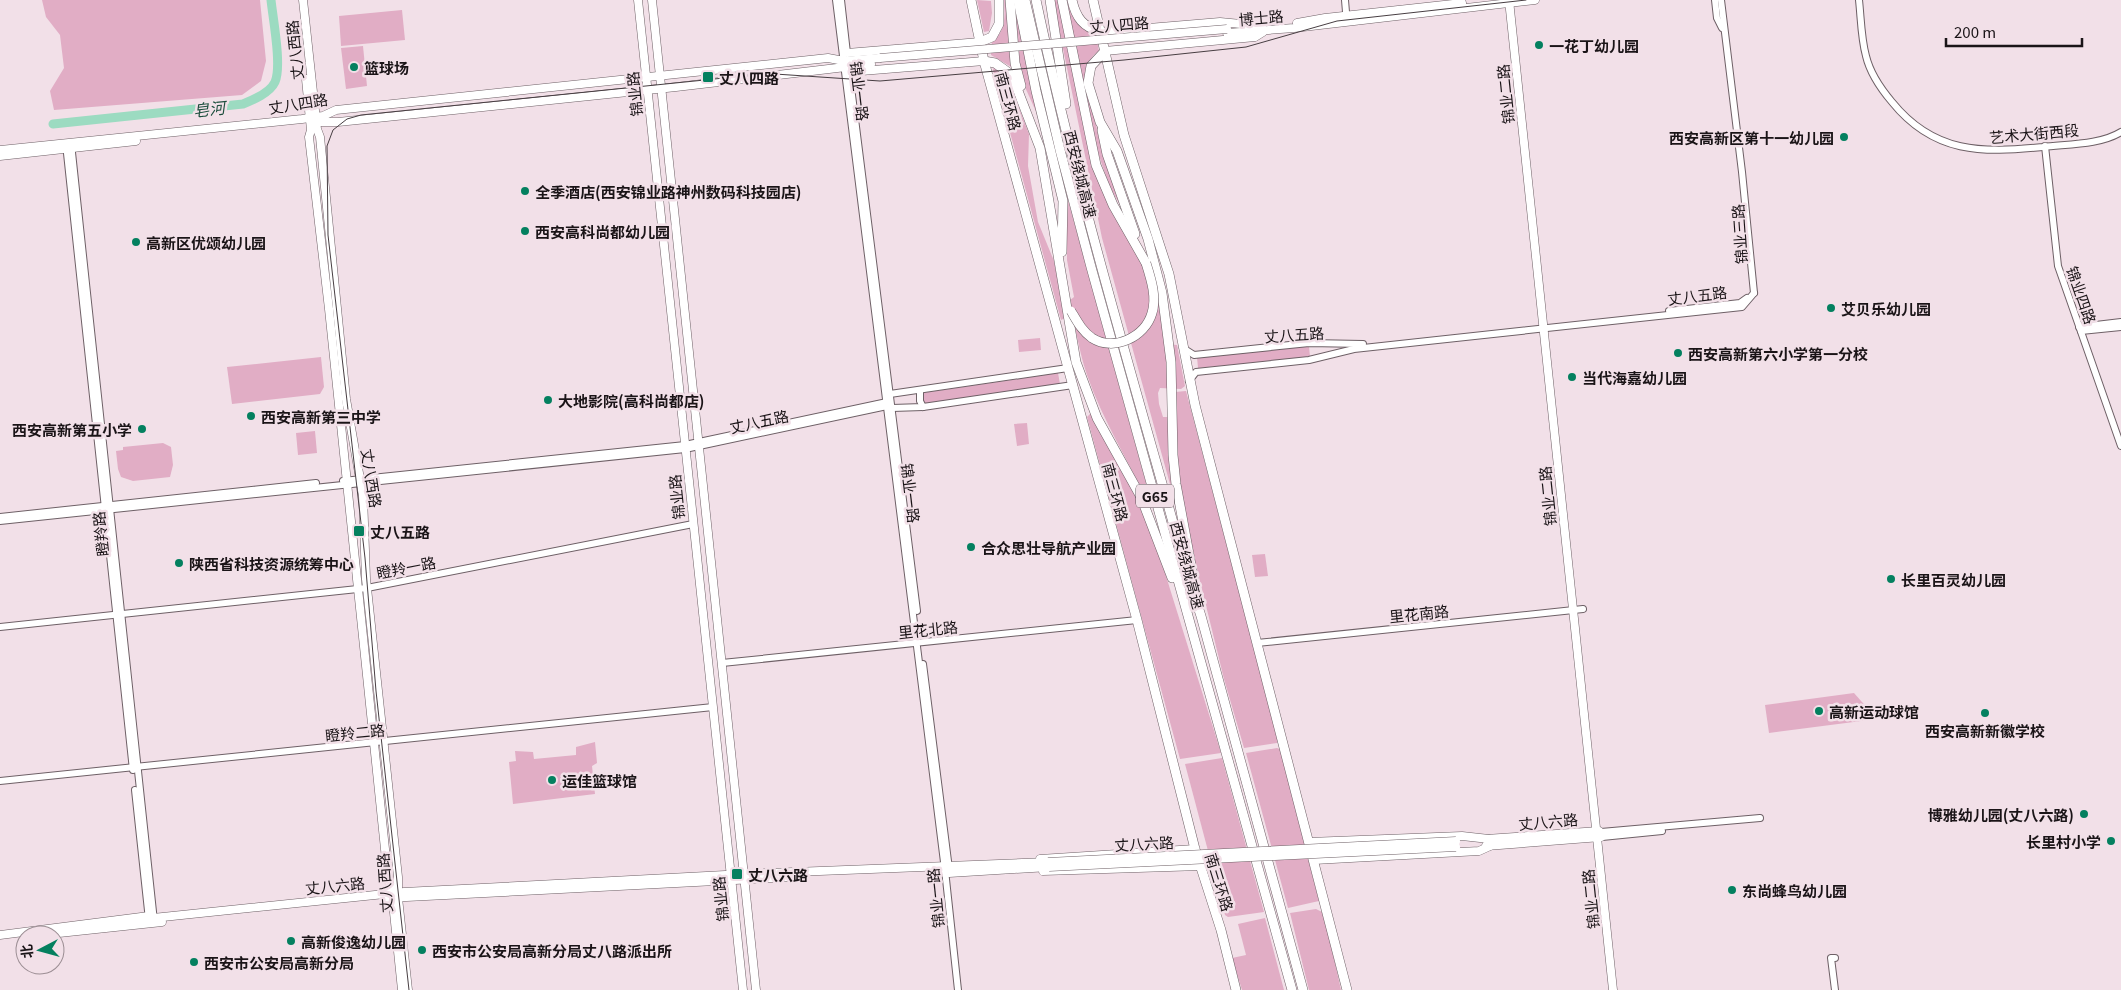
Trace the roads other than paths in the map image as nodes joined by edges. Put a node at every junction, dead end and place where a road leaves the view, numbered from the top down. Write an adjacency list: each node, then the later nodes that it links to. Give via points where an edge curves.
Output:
1 (298, 0): 38 (main road, 丈八西路)
2 (303, 0): 38 (main road, 丈八西路)
3 (638, 0): 35 (main road, 锦业路)
4 (652, 0): 34 (main road, 锦业路)
5 (836, 0): 33 (street, 锦业一路)
6 (841, 0): 33 (street, 锦业一路)
7 (971, 0): 30 (highway, 南三环路)
8 (999, 0): 30 (highway, via 999,24 992,37)
9 (1010, 0): 42 (highway, via 1015,62)
10 (1018, 0): 49 (highway, via 1062,201)
11 (1025, 0): 78 (highway, 西安绕城高速 / G65, via 1060,150)
12 (1036, 0): 45 (highway, 西安绕城高速 / G65)
13 (1050, 0): 45 (highway)
14 (1062, 0): 46 (highway, via 1096,165 1113,205)
15 (1072, 0): 28 (highway, via 1084,25)
16 (1094, 0): 28 (highway)
17 (1345, 0): 25 (street)
18 (1491, 0): 26 (main road, 博士路)
19 (1535, 0): 24 (main road, 博士路)
20 (1715, 0): 29 (street)
21 (1721, 0): 29 (street, 锦业三路)
22 (1725, 0): 48 (street, 锦业三路, via 1755,256)
23 (1859, 0): 41 (street, 艺术大街西段, via 1868,63 1880,88 1915,125 1938,139 1970,149 2001,151)
24 (1511, 1): 26 (main road, 博士路); 52 (main road, 锦业二路)
25 (1346, 12)
26 (1264, 28): 27 (main road, 博士路); 28 (main road, via 1220,22); 31 (main road, via 1256,37)
27 (1227, 31): 33 (main road, 丈八四路, bridge)
28 (1101, 32): 31 (highway)
29 (1725, 37): 48 (street, 锦业三路)
30 (980, 42): 32 (highway, 南三环路); 33 (main road)
31 (1105, 51): 46 (highway, via 1091,66 1088,74 1090,91 1107,154); 55 (highway, via 1124,134 1169,274)
32 (984, 61): 33 (main road); 42 (highway, via 995,63 1012,78); 56 (highway, 南三环路)
33 (847, 63): 34 (main road, 丈八四路, via 828,58); 36 (main road, 丈八四路); 60 (street, 锦业一路); 61 (street, 锦业一路)
34 (660, 76): 35 (main road, 丈八四路); 36 (main road, 锦业路)
35 (646, 77): 37 (main road, 锦业路); 38 (main road, 丈八四路, via 345,109)
36 (661, 88): 37 (main road, 丈八四路); 63 (main road, 锦业路)
37 (647, 89): 38 (main road, 丈八四路, via 338,122); 65 (main road, 锦业路)
38 (313, 119): 40 (main road, 丈八四路); 66 (main road, 丈八西路, via 320,137 346,399); 67 (main road, 丈八西路, via 309,137)
39 (2121, 132): 41 (street, 艺术大街西段, via 2091,141)
40 (69, 145): 43 (main road, 丈八四路); 44 (main road, 丈八四路); 68 (street, 瞪羚路)
41 (2045, 146): 54 (street, 锦业四路, via 2056,258)
42 (1040, 148): 47 (highway)
43 (0, 150)
44 (0, 156)
45 (1075, 166): 76 (highway, 西安绕城高速 / G65)
46 (1148, 260): 50 (highway, bridge, via 1153,289 1152,313 1136,336 1111,343 1094,339 1079,326); 76 (highway, via 1166,312 1176,484)
47 (1061, 274): 49 (highway); 50 (highway)
48 (1754, 293): 52 (street, 丈八五路, via 1742,307)
49 (1067, 297): 50 (highway)
50 (1068, 309): 78 (highway, via 1076,362 1097,418 1141,497)
51 (2121, 322): 54 (street)
52 (1545, 326): 55 (street, 丈八五路, via 1194,355); 57 (street, 丈八五路, via 1354,349 1310,360 1196,372); 74 (main road, 锦业二路)
53 (2121, 327): 54 (street)
54 (2080, 329): 64 (street, 锦业四路)
55 (1183, 348): 57 (highway)
56 (1068, 368): 58 (highway, 南三环路); 59 (street)
57 (1189, 381): 81 (highway)
58 (1073, 385): 62 (street, 丈八五路); 77 (highway, 南三环路)
59 (920, 390): 60 (street); 62 (street)
60 (890, 394): 61 (street)
61 (889, 405): 62 (street, 丈八五路); 63 (street, 丈八五路); 80 (street, 锦业一路)
62 (923, 407)
63 (699, 444): 65 (street, 丈八五路); 82 (main road, 锦业路)
64 (2121, 446)
65 (685, 447): 66 (street, 丈八五路); 71 (main road, 锦业路)
66 (360, 481): 67 (street, 丈八五路); 72 (main road, 丈八西路)
67 (346, 482): 68 (street, 丈八五路); 73 (main road, 丈八西路)
68 (107, 508): 69 (street, 丈八五路); 70 (street, 丈八五路); 75 (street, 瞪羚路)
69 (0, 517)
70 (0, 521)
71 (693, 524): 72 (street, 瞪羚一路); 83 (main road, 锦业路)
72 (367, 588): 73 (street, 瞪羚一路); 84 (main road, 丈八西路)
73 (358, 589): 75 (street, 瞪羚一路); 85 (main road, 丈八西路)
74 (1578, 609): 81 (street, 里花南路); 89 (main road, 锦业二路)
75 (119, 615): 79 (street, 瞪羚一路); 86 (street, 瞪羚路)
76 (1201, 616): 115 (highway, 西安绕城高速 / G65)
77 (1137, 620): 80 (street, 里花北路); 92 (highway, 南三环路)
78 (1189, 620): 114 (highway, 西安绕城高速 / G65)
79 (0, 627)
80 (919, 643): 82 (street, 里花北路); 97 (street, 锦业一路)
81 (1257, 643): 90 (highway)
82 (722, 663): 99 (main road, 锦业路)
83 (713, 707): 84 (street, 瞪羚二路); 100 (main road, 锦业路)
84 (383, 741): 85 (street, 瞪羚二路); 101 (main road, 丈八西路)
85 (374, 742): 86 (street, 瞪羚二路); 101 (main road, 丈八西路, via 388,878)
86 (135, 767): 87 (street, 瞪羚二路); 102 (street, 瞪羚路)
87 (0, 781)
88 (1760, 818): 89 (street, 丈八六路)
89 (1599, 834): 91 (main road, 丈八六路); 117 (main road, 锦业二路); 118 (main road, 锦业二路)
90 (1309, 842): 91 (main road, via 1462,836); 93 (highway)
91 (1490, 842): 93 (main road, via 1479,851); 95 (main road, 丈八六路, bridge)
92 (1196, 849): 94 (main road, via 1049,857); 96 (highway, 南三环路)
93 (1314, 860): 116 (highway)
94 (1017, 862): 95 (main road, 丈八六路); 97 (main road, 丈八六路)
95 (1048, 865): 98 (main road, 丈八六路)
96 (1200, 866): 98 (main road, via 1048,872); 113 (highway, 南三环路)
97 (947, 869): 98 (main road, 丈八六路); 99 (main road, 丈八六路); 111 (street, 锦业一路); 112 (street, 锦业一路)
98 (1008, 870)
99 (745, 877): 100 (main road, 丈八六路); 110 (main road, 锦业路)
100 (732, 879): 101 (main road, 丈八六路); 109 (main road, 锦业路)
101 (395, 895): 102 (main road, 丈八六路); 107 (main road, 丈八西路); 108 (main road, 丈八西路)
102 (151, 920): 103 (main road, 丈八六路); 104 (main road, 丈八六路)
103 (65, 932)
104 (0, 934)
105 (15, 938): 106 (main road)
106 (0, 940)
107 (402, 990)
108 (408, 990)
109 (743, 990)
110 (756, 990)
111 (958, 990)
112 (962, 990)
113 (1236, 990)
114 (1292, 990)
115 (1303, 990)
116 (1347, 990)
117 (1613, 990)
118 (1618, 990)
119 (1835, 990): 120 (street, via 1831,958 1835,958)
120 (1839, 990)

